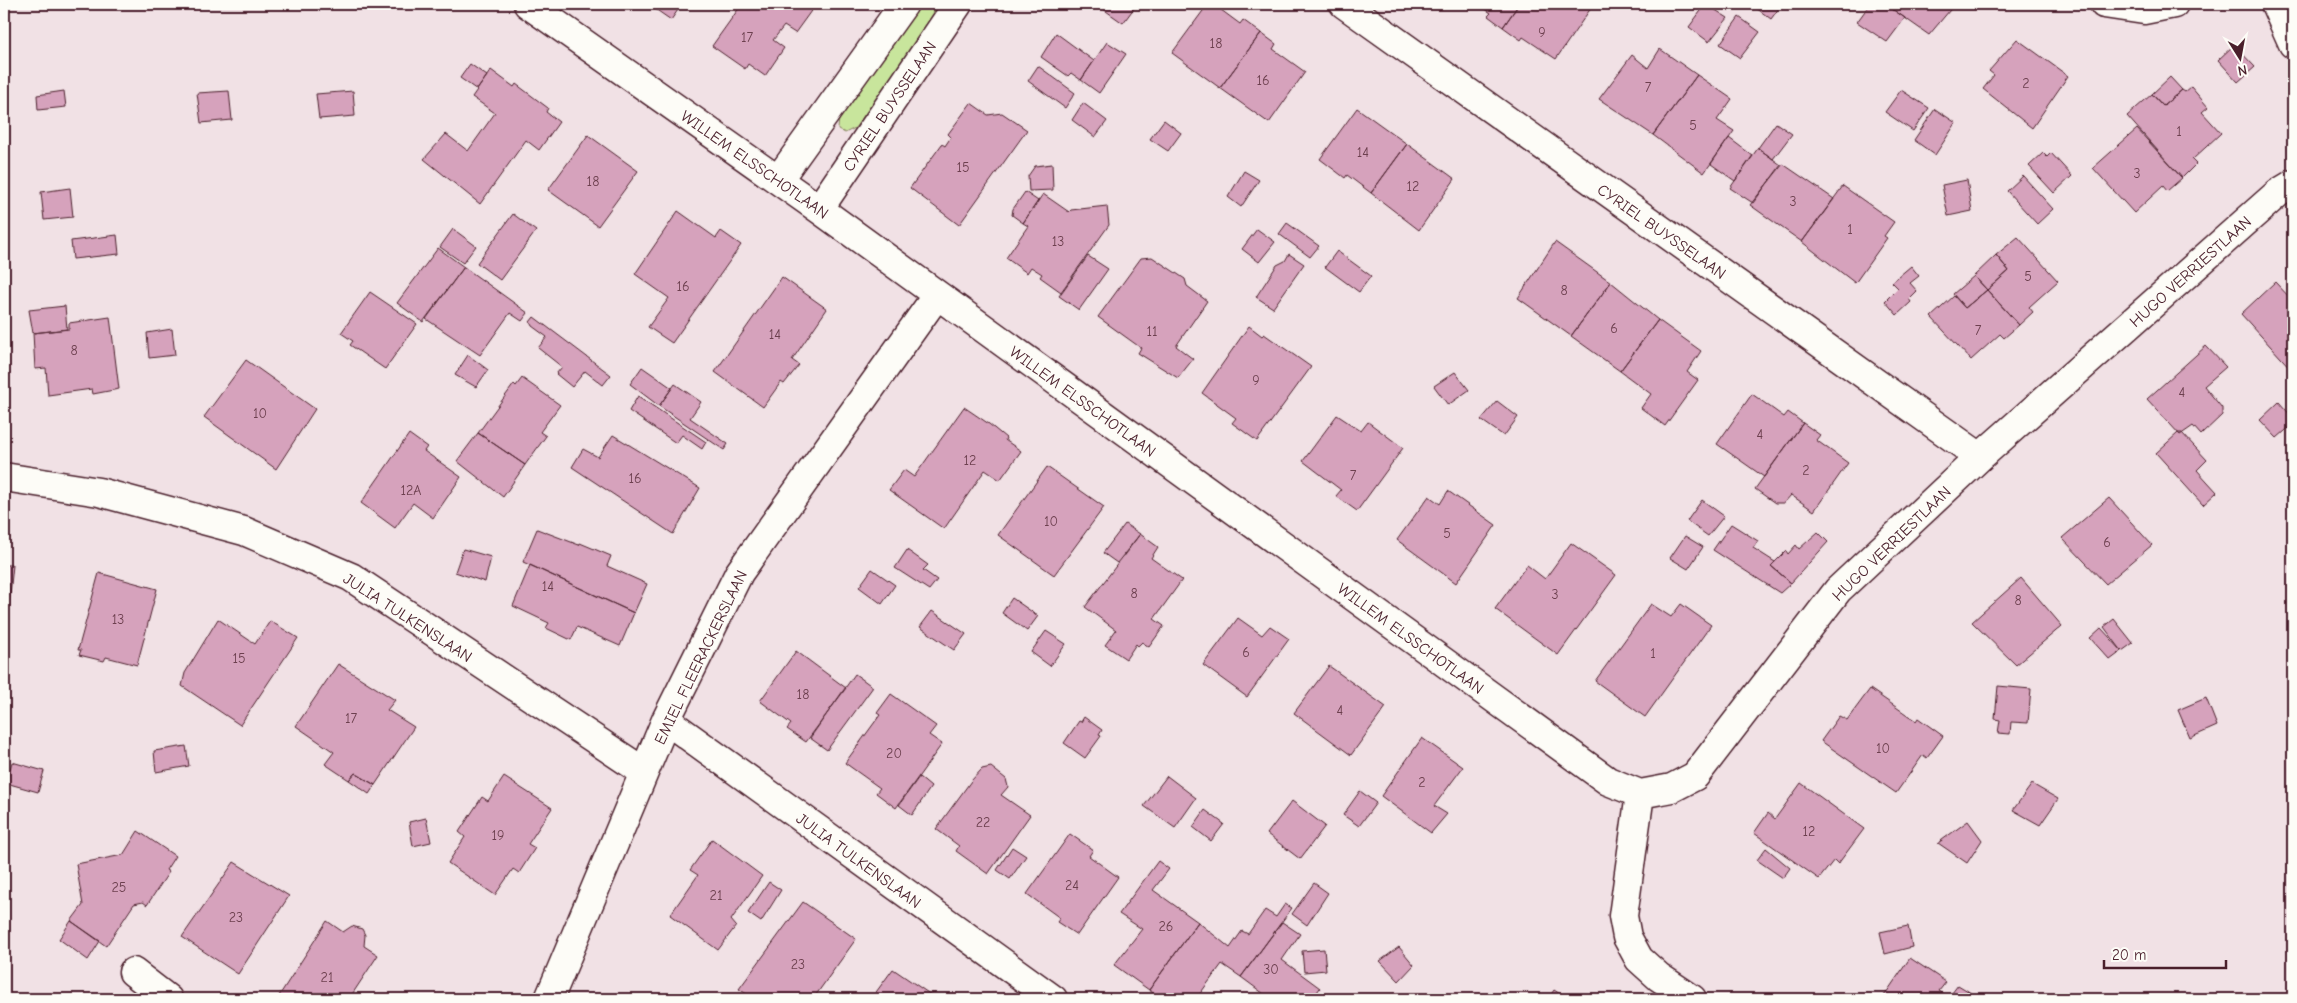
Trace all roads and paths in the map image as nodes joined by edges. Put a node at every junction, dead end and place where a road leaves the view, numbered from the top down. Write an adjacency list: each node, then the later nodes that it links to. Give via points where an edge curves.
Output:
1 (528, 4): 9 (street, WILLEM ELSSCHOTLAAN)
2 (904, 4): 9 (street)
3 (958, 4): 11 (street, CYRIEL BUYSSELAAN)
4 (1344, 4): 13 (street, CYRIEL BUYSSELAAN)
5 (2104, 4): 6 (street, via 2144,10)
6 (2174, 4)
7 (2276, 4): 8 (street)
8 (2293, 44)
9 (778, 180): 11 (street, WILLEM ELSSCHOTLAAN)
10 (2293, 184): 13 (street, HUGO VERRIESTLAAN, via 2278,193)
11 (819, 209): 12 (street, WILLEM ELSSCHOTLAAN)
12 (937, 295): 15 (street, EMIEL FLEERACKERSLAAN, via 739,573); 17 (street, WILLEM ELSSCHOTLAAN, via 1608,781)
13 (1980, 457): 17 (street, HUGO VERRIESTLAAN, via 1838,590 1695,776 1672,788)
14 (4, 477): 16 (street, JULIA TULKENSLAAN, via 99,492 244,531 351,577)
15 (666, 720): 16 (street, EMIEL FLEERACKERSLAAN); 21 (street, JULIA TULKENSLAAN)
16 (644, 772): 20 (street, EMIEL FLEERACKERSLAAN)
17 (1640, 794): 22 (street, via 1623,916 1627,937 1639,959)
18 (133, 972): 19 (street)
19 (168, 999)
20 (549, 999)
21 (1053, 999)
22 (1692, 999)

